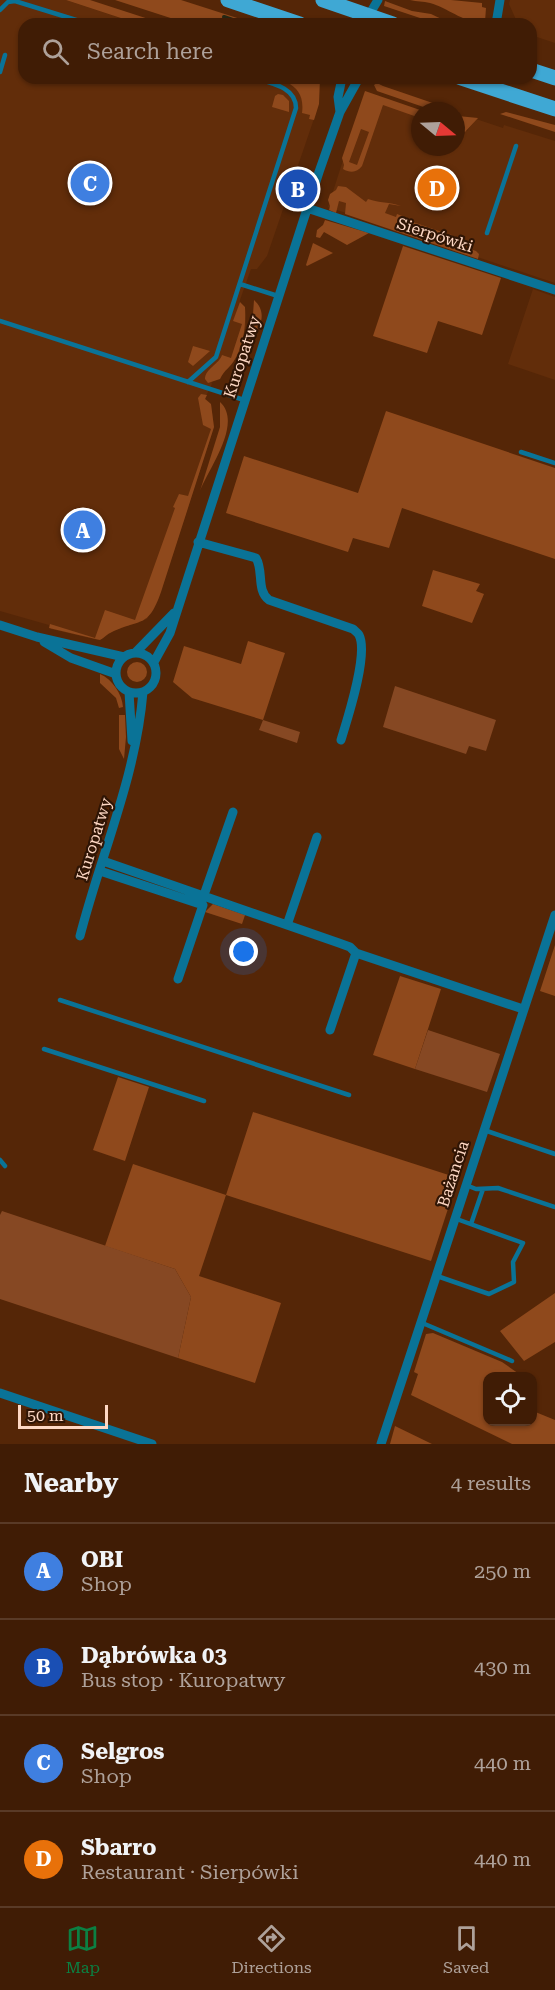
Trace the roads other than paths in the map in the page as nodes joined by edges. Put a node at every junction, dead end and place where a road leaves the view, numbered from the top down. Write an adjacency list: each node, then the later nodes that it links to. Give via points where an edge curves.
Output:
1 (228, 0): 8 (main road)
2 (323, 0): 9 (main road)
3 (378, 0): 10 (street)
4 (491, 0): 5 (street)
5 (499, 4)
6 (0, 10): 7 (lane, via 15,1)
7 (70, 18)
8 (282, 18)
9 (361, 18)
10 (369, 18)
11 (5, 56): 12 (lane)
12 (0, 72)
13 (537, 72): 14 (main road)
14 (555, 78)
15 (272, 84): 24 (lane, via 290,93 296,108)
16 (341, 84): 20 (street, Kuropatwy)
17 (355, 84): 20 (street, Kuropatwy)
18 (479, 84): 19 (main road)
19 (555, 109)
20 (340, 112): 22 (street, Kuropatwy)
21 (516, 146): 23 (lane)
22 (307, 208): 25 (street, Sierpówki); 26 (street, Kuropatwy)
23 (487, 233)
24 (240, 284): 26 (lane); 28 (lane, via 216,357)
25 (555, 290)
26 (278, 296): 29 (street, Kuropatwy)
27 (0, 321): 28 (lane)
28 (188, 382): 29 (lane)
29 (244, 400): 32 (street, Kuropatwy)
30 (521, 452): 31 (lane)
31 (555, 463)
32 (198, 542): 33 (street, Kuropatwy); 42 (street, via 256,558 261,589 269,600 352,628 359,634 362,643 357,687)
33 (175, 611): 36 (street, Kuropatwy); 38 (street, Kuropatwy, via 170,633)
34 (0, 625): 35 (street)
35 (37, 638): 37 (street); 39 (street, via 71,658)
36 (136, 652): 37 (street); 38 (street)
37 (124, 657): 39 (street)
38 (154, 663): 41 (street, via 155,680)
39 (116, 674): 40 (street, via 120,685)
40 (129, 692): 41 (street); 43 (street, Kuropatwy)
41 (143, 692): 43 (street, Kuropatwy)
42 (341, 740)
43 (133, 751): 46 (street, Kuropatwy)
44 (233, 812): 47 (street)
45 (317, 837): 49 (street)
46 (101, 866): 47 (street); 50 (street, Kuropatwy); 52 (street, via 203,905)
47 (204, 895): 49 (street)
48 (555, 915): 54 (street, Bażancia)
49 (287, 925): 51 (street, via 350,947)
50 (80, 936)
51 (356, 953): 54 (street); 55 (street)
52 (178, 979)
53 (60, 1000): 57 (lane)
54 (524, 1009): 59 (street, Bażancia)
55 (330, 1030)
56 (44, 1049): 58 (lane)
57 (349, 1095)
58 (204, 1101)
59 (484, 1130): 60 (lane); 63 (street, Bażancia)
60 (555, 1154)
61 (0, 1160): 62 (lane)
62 (5, 1166)
63 (466, 1185): 64 (lane); 66 (street, Bażancia)
64 (483, 1189): 65 (lane, via 498,1188); 67 (lane)
65 (555, 1208)
66 (454, 1218): 67 (lane); 68 (street, Bażancia)
67 (471, 1224): 68 (lane, via 523,1243 513,1262 514,1282 489,1294)
68 (435, 1276): 69 (street, Bażancia)
69 (420, 1322): 70 (lane); 73 (street, Bażancia)
70 (512, 1361)
71 (0, 1393): 72 (street)
72 (152, 1444)
73 (381, 1444)

